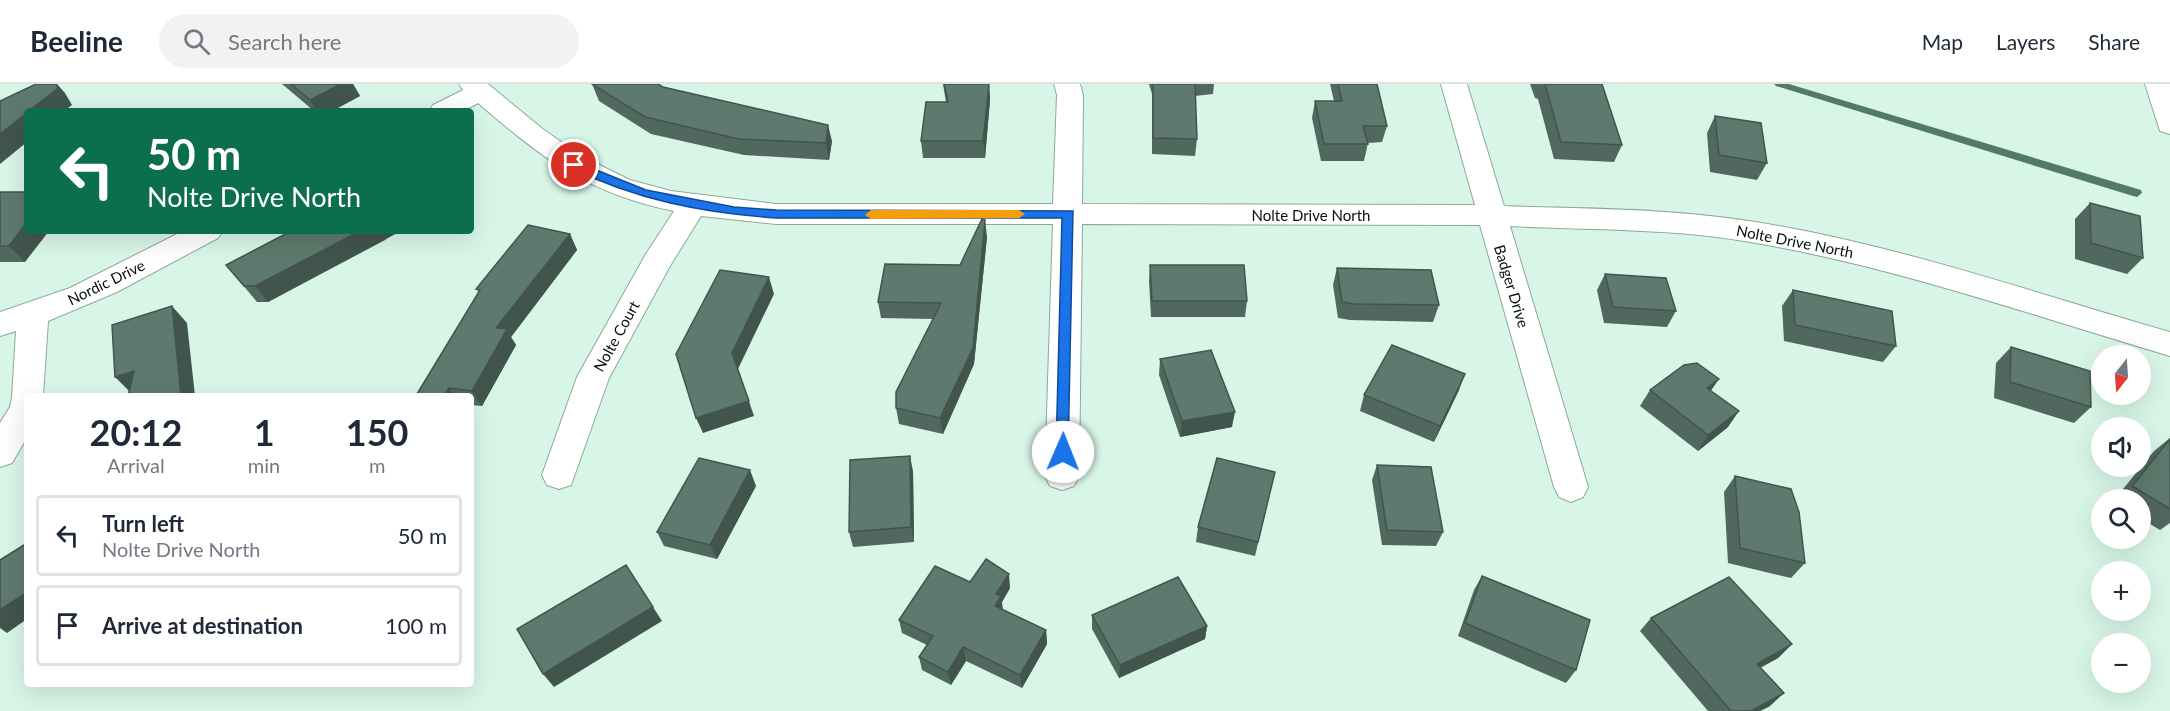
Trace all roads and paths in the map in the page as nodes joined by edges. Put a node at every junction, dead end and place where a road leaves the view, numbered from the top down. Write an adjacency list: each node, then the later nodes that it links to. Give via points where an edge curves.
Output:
1 (1067, 84): 9 (street)
2 (1454, 84): 10 (street, Badger Drive)
3 (2158, 84): 4 (street); 7 (street)
4 (2170, 86)
5 (477, 88): 6 (street); 8 (street, Nolte Drive North, via 574,165 644,194)
6 (447, 108)
7 (2170, 125)
8 (693, 205): 9 (street, Nolte Drive North, via 776,214); 18 (street, Nolte Court, via 593,377)
9 (1068, 214): 10 (street, Nolte Drive North); 19 (street)
10 (1491, 215): 14 (street, Nolte Drive North, via 1688,224 1798,240 1903,265); 20 (street, Badger Drive)
11 (202, 234): 12 (street, Nordic Drive)
12 (33, 316): 13 (street, Nordic Drive); 15 (street)
13 (0, 324)
14 (2170, 344)
15 (27, 393)
16 (24, 412): 17 (street)
17 (0, 453)
18 (559, 475)
19 (1062, 476)
20 (1571, 487)

